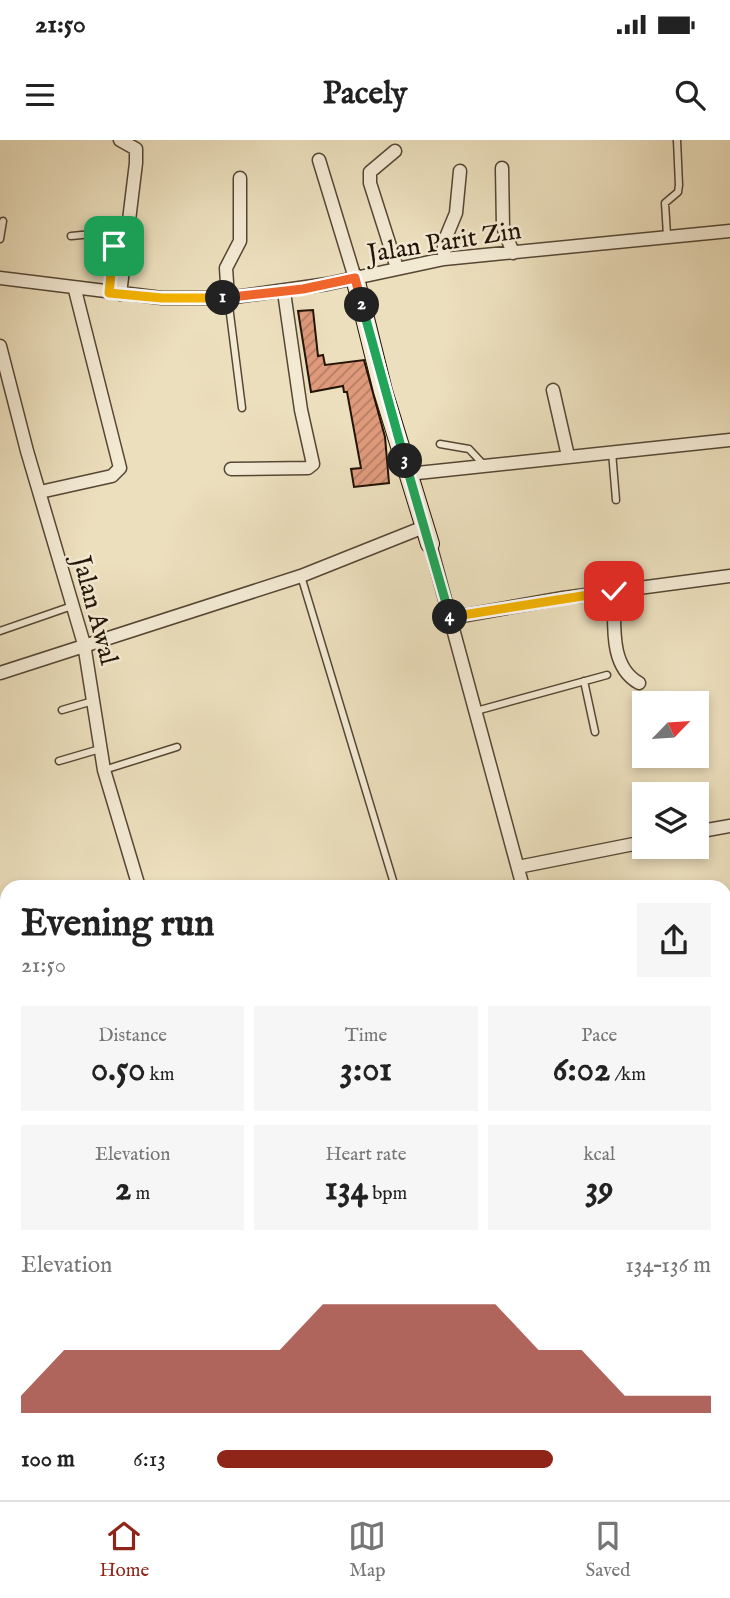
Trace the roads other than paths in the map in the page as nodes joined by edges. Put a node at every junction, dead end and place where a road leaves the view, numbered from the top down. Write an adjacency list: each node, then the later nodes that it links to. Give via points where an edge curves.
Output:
1 (677, 140): 10 (lane, via 679,185 665,204)
2 (123, 141): 20 (street, via 136,149 136,163)
3 (395, 151): 15 (street, via 370,172 370,183)
4 (319, 160): 17 (street)
5 (502, 168): 13 (street, via 503,227)
6 (460, 171): 14 (street, via 456,213 444,242)
7 (240, 178): 21 (street, via 240,241 226,268)
8 (3, 220): 12 (lane)
9 (730, 231): 10 (street, Jalan Parit Zin)
10 (667, 235): 13 (street, Jalan Parit Zin)
11 (71, 236): 20 (lane, via 105,234 112,239)
12 (0, 239)
13 (513, 253): 14 (street, Jalan Parit Zin)
14 (444, 259): 15 (street, Jalan Parit Zin)
15 (397, 268): 17 (street, Jalan Parit Zin)
16 (0, 278): 18 (street, Jalan Parit Zin)
17 (355, 278): 19 (street, Jalan Parit Zin); 31 (street, via 374,357)
18 (75, 290): 20 (street, Jalan Parit Zin); 32 (street, via 120,468 112,476)
19 (284, 292): 21 (street, Jalan Parit Zin); 30 (street, via 313,464 308,468)
20 (115, 294): 21 (street, Jalan Parit Zin)
21 (228, 298): 24 (lane)
22 (0, 346): 32 (street, Jalan Awal)
23 (553, 390): 28 (street)
24 (242, 408)
25 (730, 440): 27 (street)
26 (440, 444): 29 (lane, via 469,449)
27 (612, 453): 28 (street); 33 (lane)
28 (568, 456): 29 (street)
29 (483, 464): 31 (street)
30 (231, 469)
31 (417, 472): 34 (street)
32 (40, 492): 38 (street, Jalan Awal)
33 (616, 500)
34 (427, 536): 36 (street); 39 (street)
35 (730, 576): 37 (street)
36 (301, 578): 41 (street); 59 (lane)
37 (614, 591): 39 (street); 45 (street, via 618,658 630,678)
38 (72, 606): 40 (lane); 41 (street, Jalan Awal)
39 (450, 618): 48 (street)
40 (0, 631)
41 (83, 644): 42 (street); 46 (street, Jalan Awal)
42 (0, 673)
43 (607, 675): 44 (lane)
44 (584, 681): 48 (lane); 49 (lane)
45 (639, 683)
46 (94, 701): 47 (lane); 51 (street, Jalan Awal)
47 (62, 710)
48 (476, 710): 57 (street)
49 (595, 732)
50 (177, 747): 53 (lane)
51 (100, 750): 52 (lane); 53 (street, Jalan Awal)
52 (58, 761)
53 (104, 770): 58 (street, Jalan Awal)
54 (730, 826): 55 (street)
55 (709, 830)
56 (632, 844): 57 (street)
57 (518, 867): 60 (street)
58 (137, 880)
59 (393, 880)
60 (521, 880)

